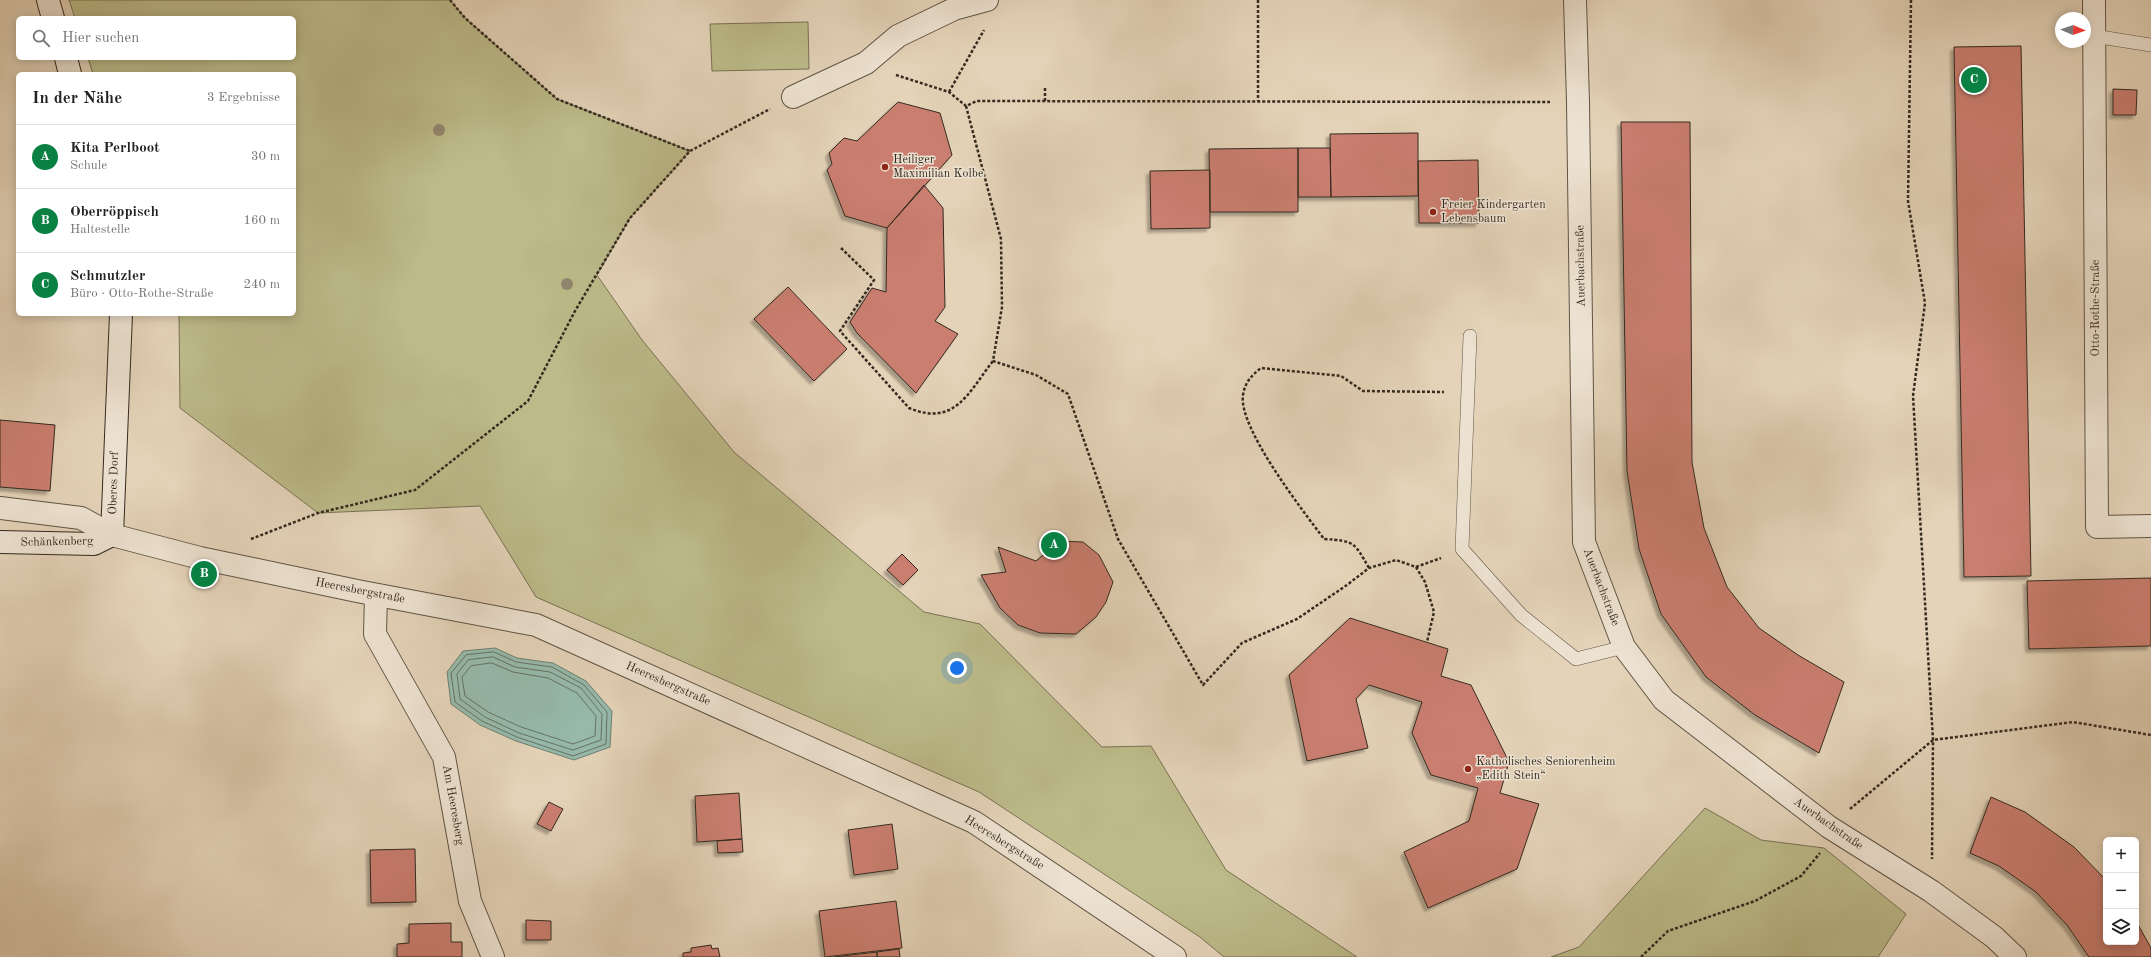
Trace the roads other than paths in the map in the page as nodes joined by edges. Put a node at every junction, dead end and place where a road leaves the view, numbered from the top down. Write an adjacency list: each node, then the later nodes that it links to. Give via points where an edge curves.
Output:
1 (48, 0): 5 (street)
2 (986, 0): 10 (street, via 954,9 898,36 866,63)
3 (1575, 0): 18 (street, Auerbachstraße, via 1584,542)
4 (2094, 0): 6 (street, Otto-Rothe-Straße)
5 (52, 16)
6 (2094, 36): 7 (lane); 14 (street, Otto-Rothe-Straße, via 2097,527)
7 (2151, 45)
8 (66, 60): 9 (street)
9 (70, 72)
10 (793, 96)
11 (121, 316): 15 (street, Oberes Dorf)
12 (1470, 336): 18 (lane, via 1462,549 1521,615 1576,659)
13 (0, 508): 15 (street, Oberes Dorf, via 81,518)
14 (2151, 526)
15 (112, 535): 16 (street, Schänkenberg, via 94,544); 17 (street, Heeresbergstraße, via 200,558)
16 (0, 542)
17 (376, 595): 19 (street, Am Heeresberg, via 375,634 444,757 470,901); 20 (street, Heeresbergstraße, via 536,625 967,819)
18 (1624, 647): 21 (street, Auerbachstraße, via 1664,700 1829,827 1931,892 1994,937)
19 (493, 957)
20 (1175, 957)
21 (2015, 957)

